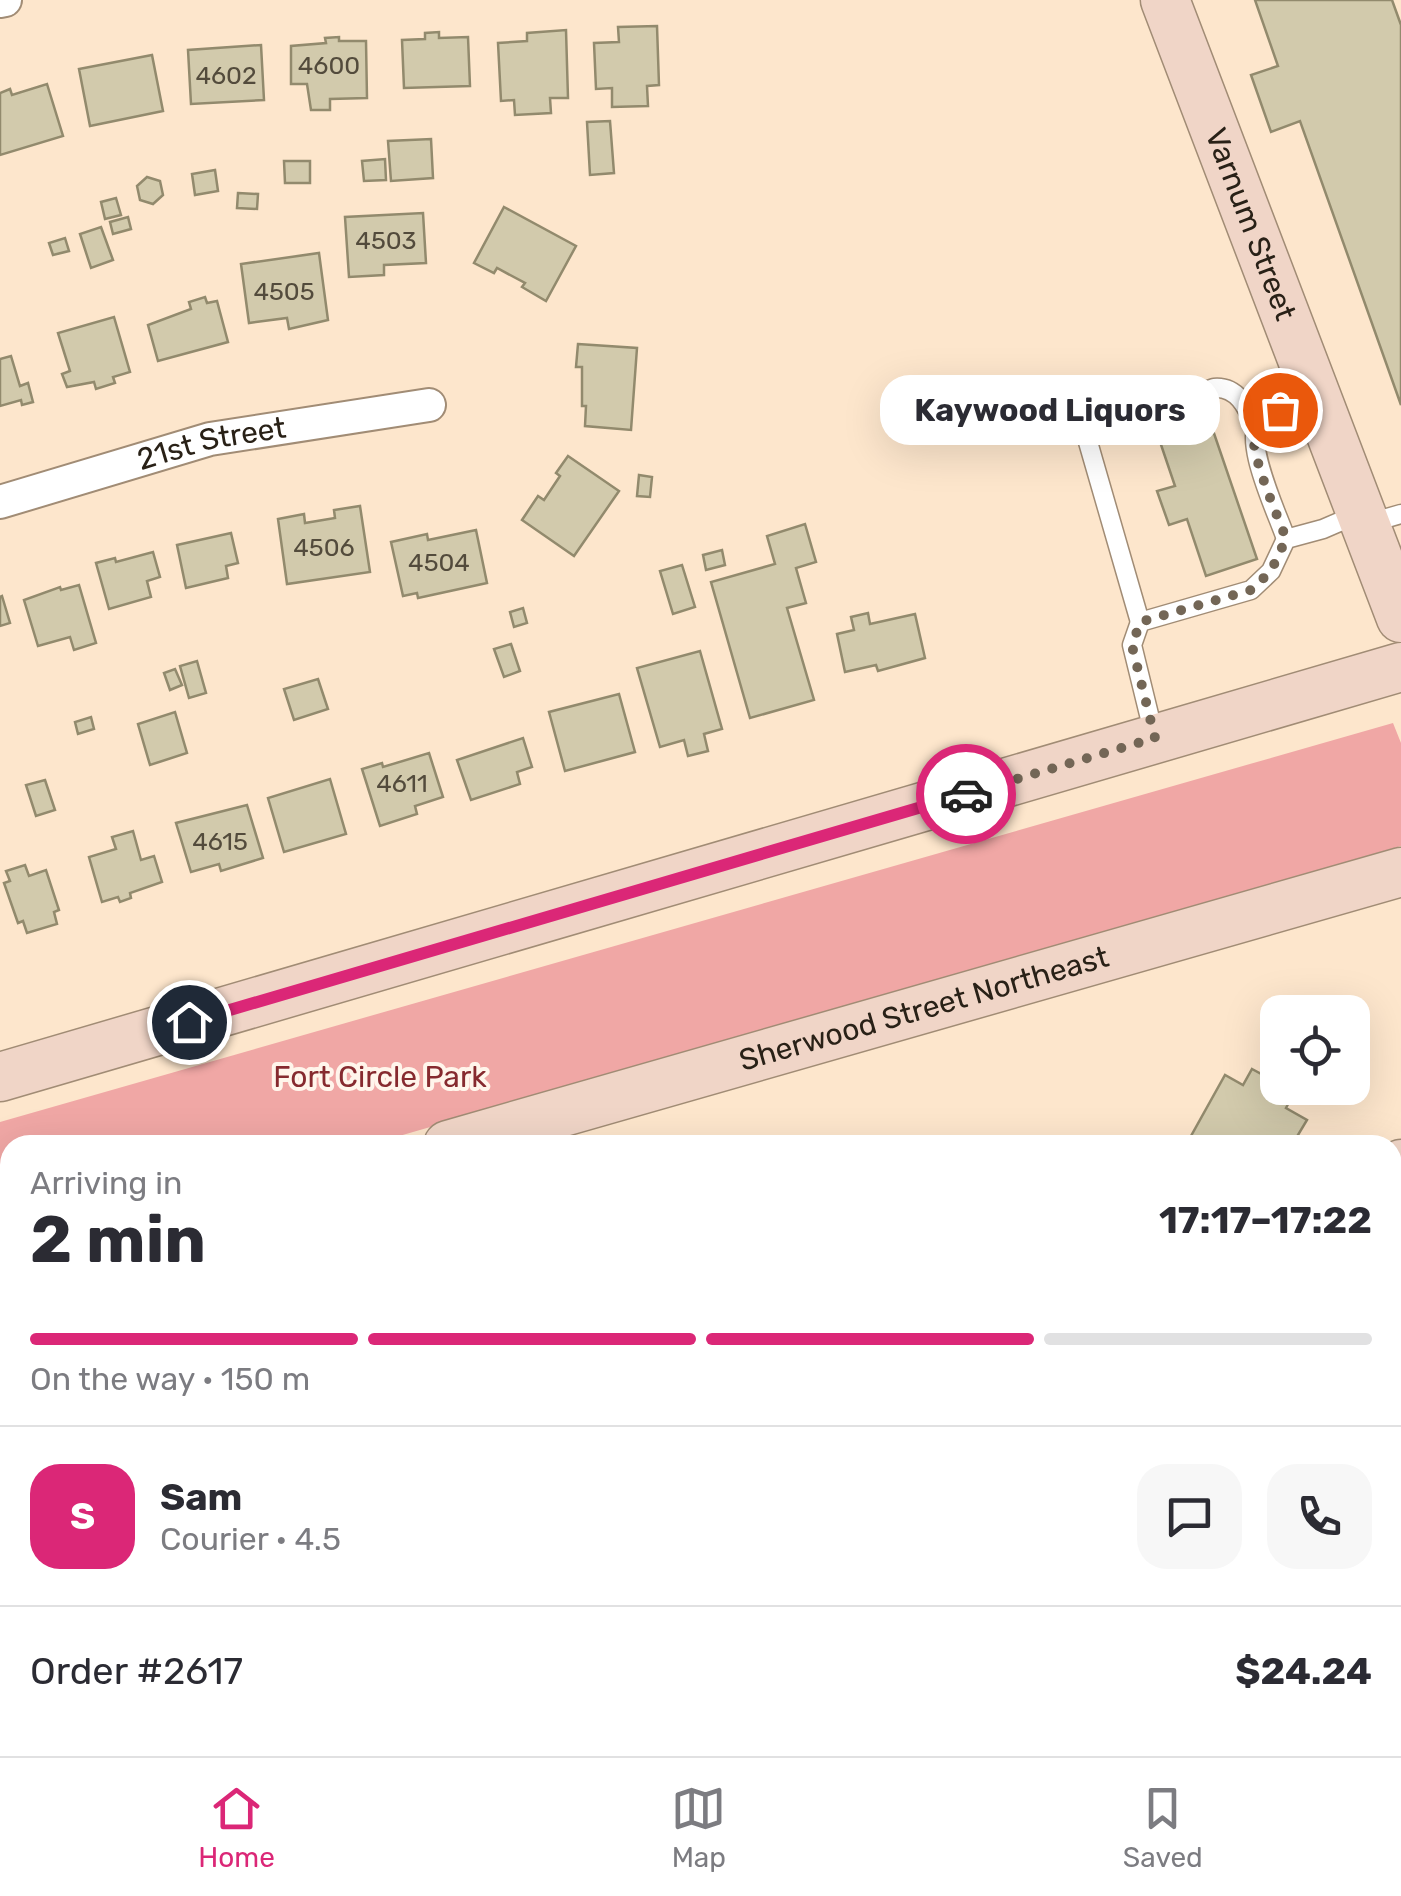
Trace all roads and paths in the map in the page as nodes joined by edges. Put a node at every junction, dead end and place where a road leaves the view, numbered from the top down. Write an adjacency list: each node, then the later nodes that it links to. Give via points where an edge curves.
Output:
1 (1165, 0): 2 (street, Varnum Street)
2 (1316, 398): 4 (lane, via 1263,415); 6 (street, Varnum Street)
3 (428, 405): 5 (street, 21st Street, via 210,440)
4 (1255, 426): 7 (lane, via 1253,444); 9 (lane, via 1225,387 1089,432)
5 (0, 502)
6 (1375, 517): 7 (lane); 8 (street, Varnum Street)
7 (1286, 539): 9 (lane, via 1271,571 1251,590)
8 (1401, 618)
9 (1140, 622): 11 (lane, via 1132,646)
10 (1401, 667): 11 (street)
11 (1155, 738): 13 (street)
12 (1401, 872): 14 (street, Sherwood Street Northeast)
13 (0, 1077)
14 (483, 1135)

